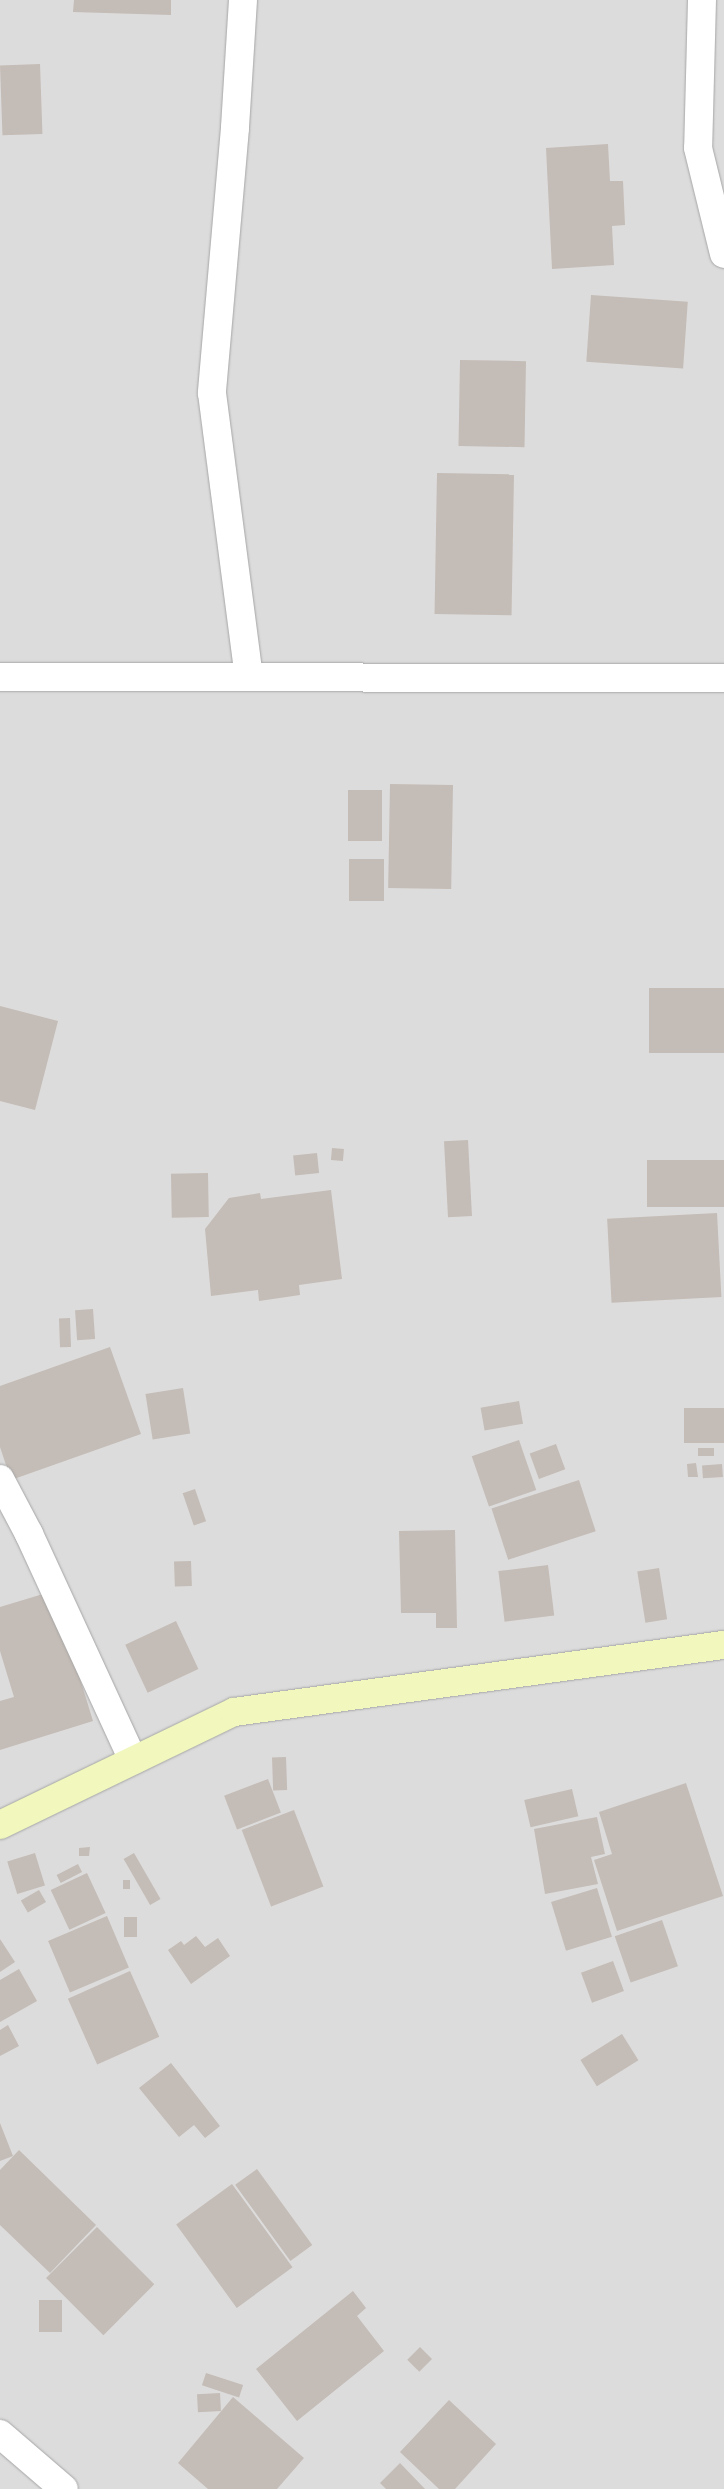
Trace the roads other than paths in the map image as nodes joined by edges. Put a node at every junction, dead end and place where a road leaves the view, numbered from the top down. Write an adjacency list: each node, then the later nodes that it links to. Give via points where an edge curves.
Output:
1 (243, 0): 5 (street, via 212,393)
2 (702, 0): 3 (street, via 698,148)
3 (724, 254)
4 (0, 676): 5 (street)
5 (249, 677): 6 (street)
6 (724, 678)
7 (0, 1479): 9 (street, via 30,1534)
8 (724, 1645): 9 (main road, via 234,1712)
9 (133, 1760): 10 (main road)
10 (0, 1825)
11 (0, 2434): 12 (street)
12 (64, 2489)

